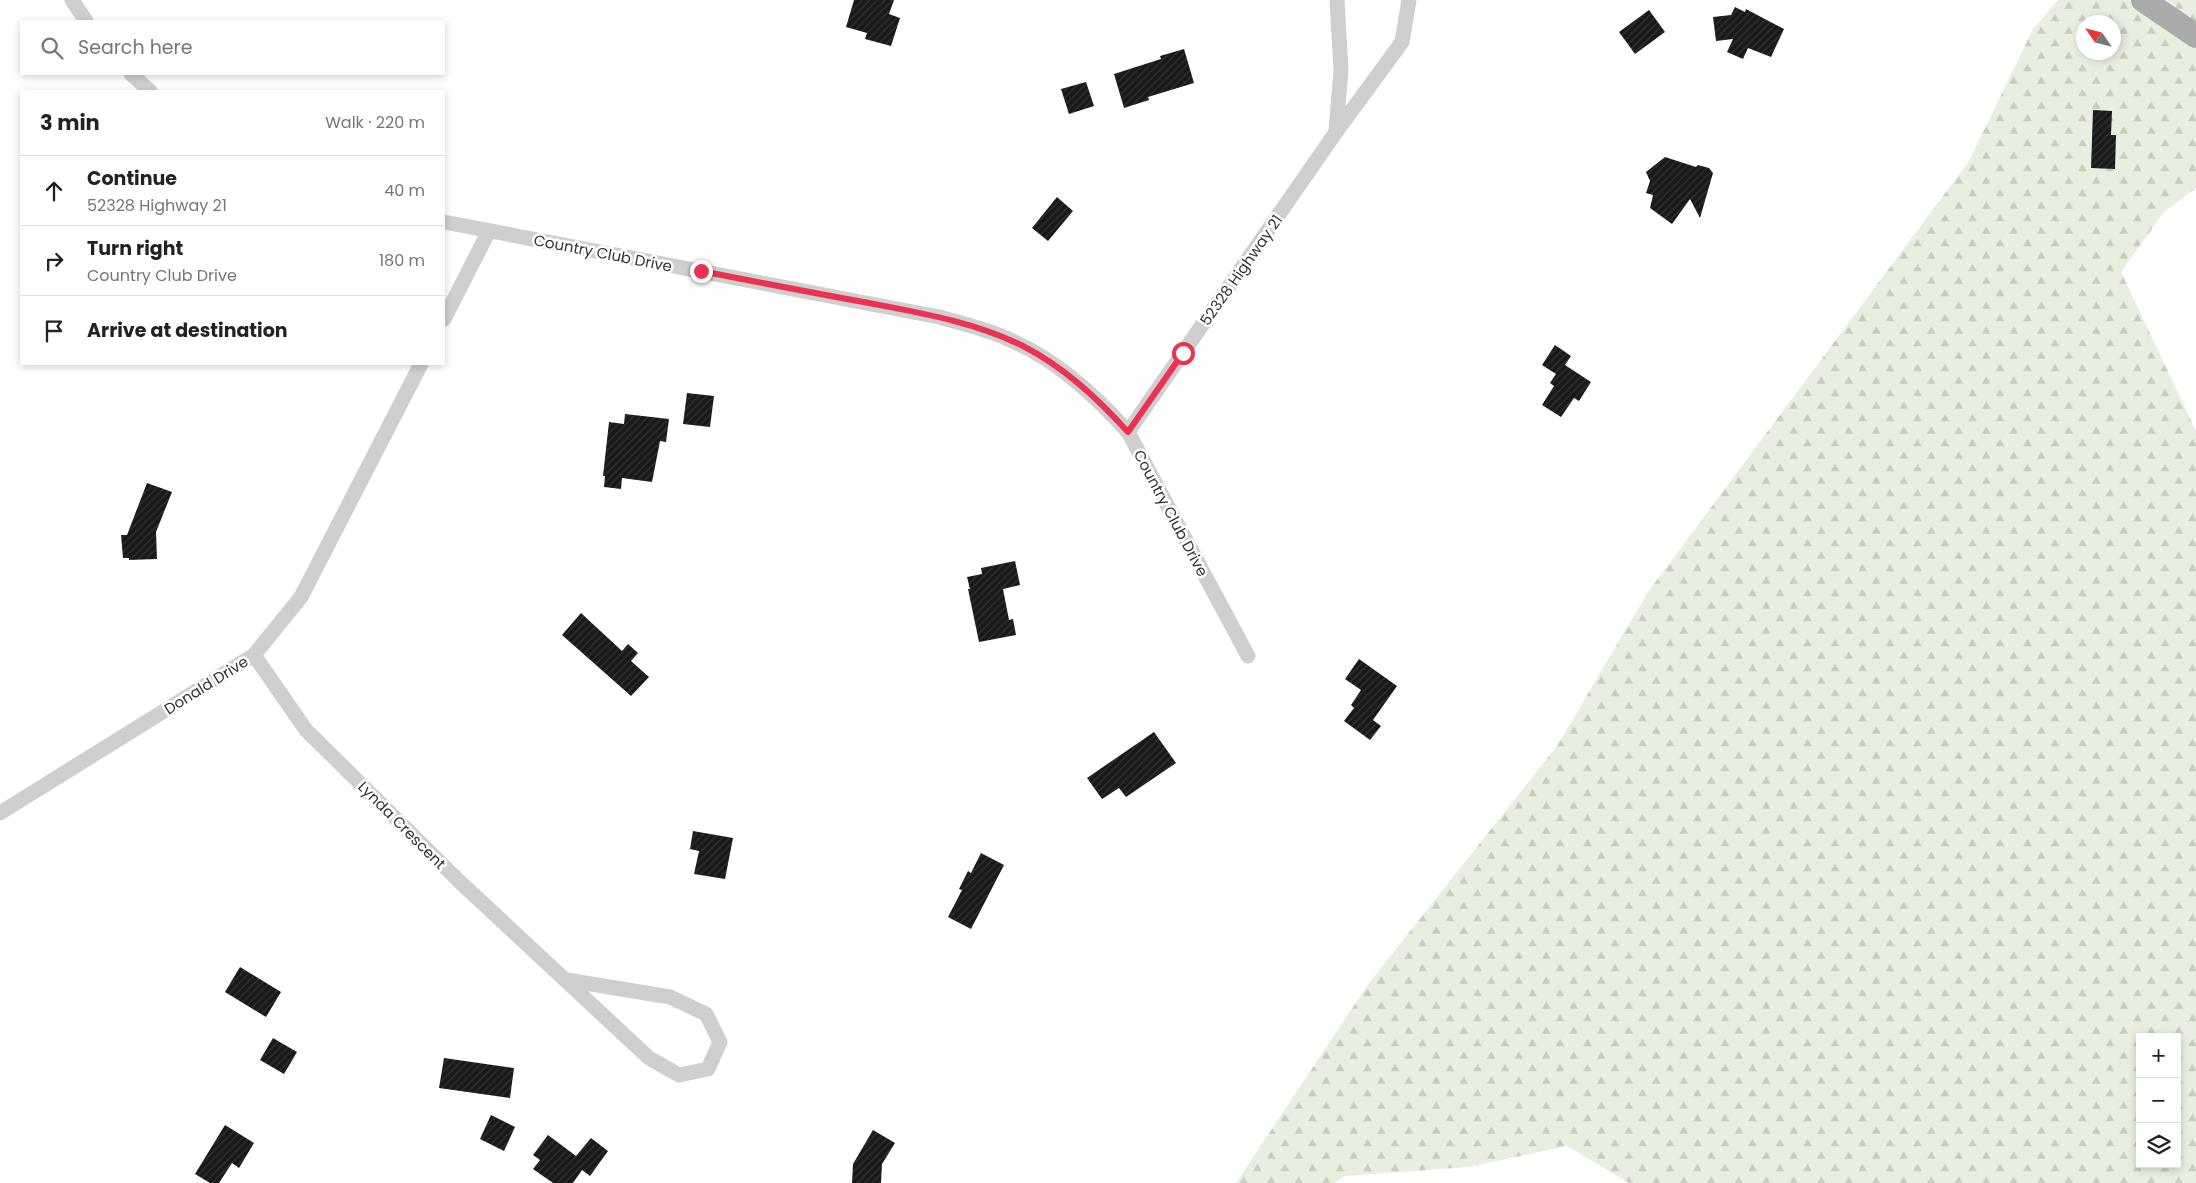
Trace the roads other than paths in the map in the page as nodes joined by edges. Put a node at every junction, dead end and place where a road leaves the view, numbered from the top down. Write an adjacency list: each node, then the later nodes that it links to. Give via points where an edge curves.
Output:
1 (72, 0): 5 (street)
2 (1337, 0): 9 (street, via 1341,70)
3 (1409, 0): 9 (street, 52328 Highway 21, via 1402,42)
4 (2143, 0): 6 (main road)
5 (85, 20)
6 (2196, 36)
7 (131, 75): 8 (street)
8 (149, 90)
9 (1336, 132): 14 (street, 52328 Highway 21)
10 (445, 222): 11 (street, Country Club Drive)
11 (489, 231): 12 (street); 14 (street, Country Club Drive, via 890,307 974,327 1017,343 1053,364 1097,399)
12 (445, 317)
13 (420, 365): 15 (street, Donald Drive, via 301,597)
14 (1128, 432): 16 (street, Country Club Drive)
15 (254, 655): 17 (street, Donald Drive); 18 (street, Lynda Crescent, via 306,730 460,882)
16 (1248, 656)
17 (0, 813)
18 (567, 980): 18 (street, Lynda Crescent, via 648,1058 679,1075 708,1069 720,1042 706,1014 670,997)

